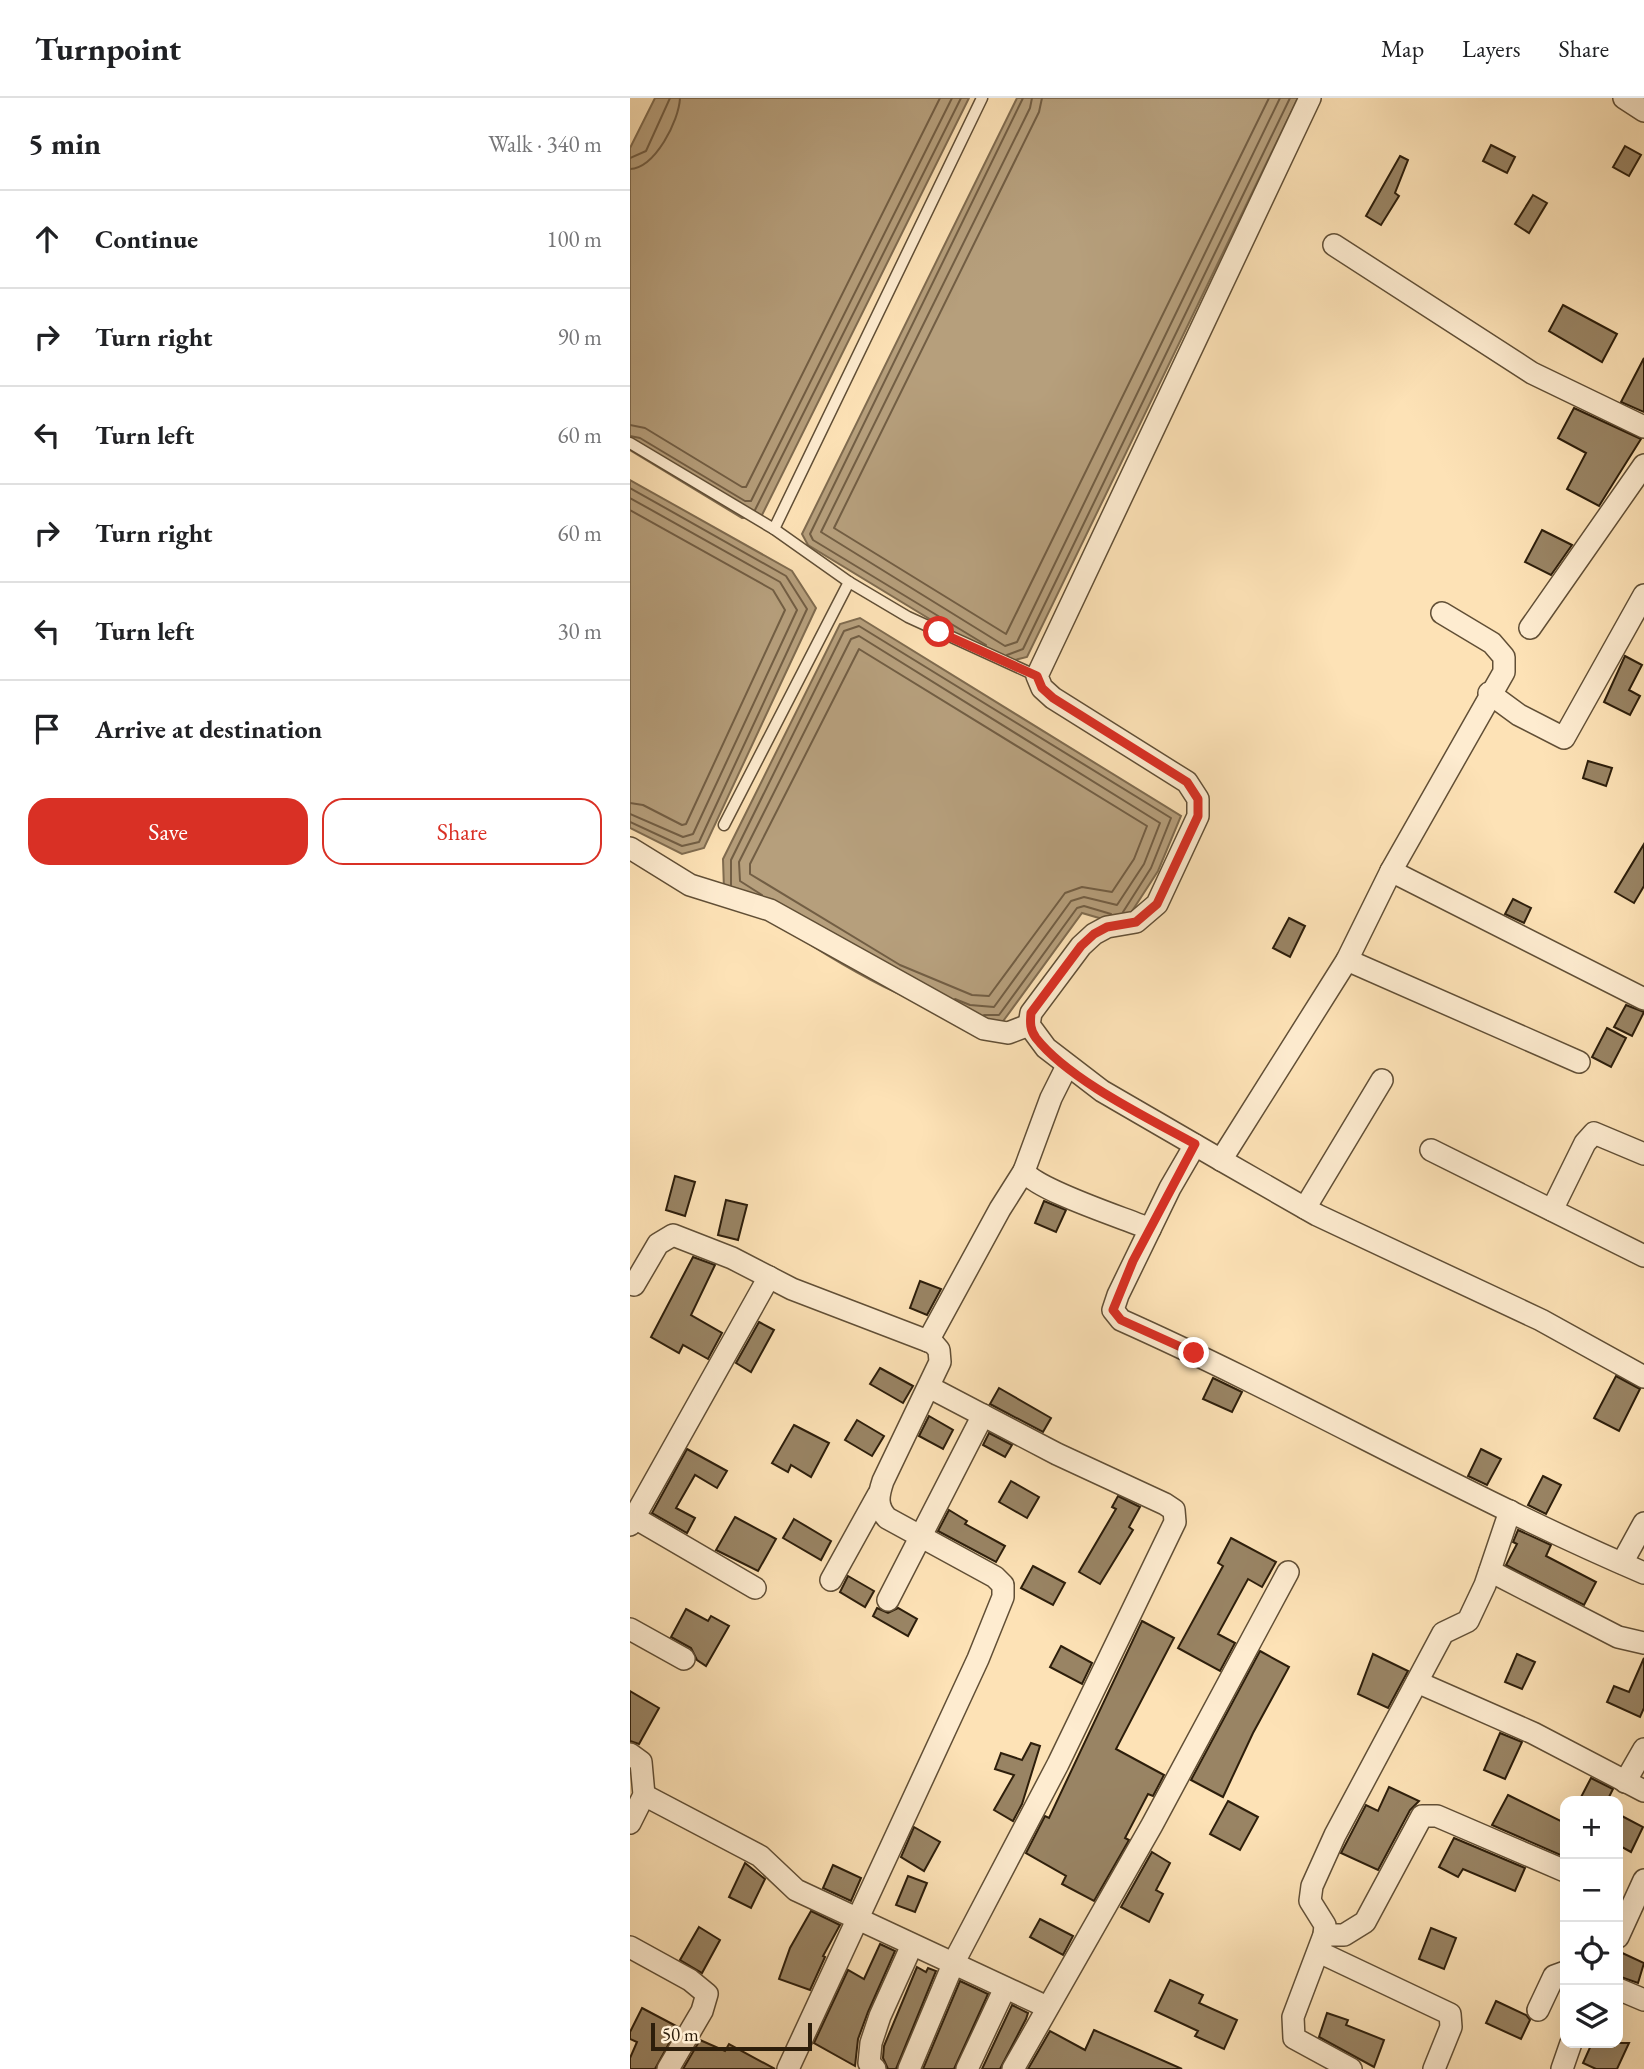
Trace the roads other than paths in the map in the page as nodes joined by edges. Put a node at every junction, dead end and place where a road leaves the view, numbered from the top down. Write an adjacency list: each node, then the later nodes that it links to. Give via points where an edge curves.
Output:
1 (982, 98): 9 (lane)
2 (1310, 98): 14 (street)
3 (1624, 98): 4 (street)
4 (1644, 111)
5 (1334, 245): 6 (street, via 1532,373)
6 (1644, 427)
7 (630, 443): 9 (lane)
8 (1644, 465): 13 (street)
9 (774, 529): 10 (lane)
10 (849, 582): 14 (lane, via 908,617); 16 (lane)
11 (1644, 595): 15 (street, via 1564,738)
12 (1442, 613): 15 (street, via 1492,643 1504,657 1504,672)
13 (1530, 628)
14 (1037, 676): 21 (street, via 1053,698 1187,782 1198,799 1198,816 1157,904 1136,922 1107,927 1081,946 1031,1013)
15 (1489, 693): 18 (street)
16 (724, 825)
17 (630, 848): 21 (street, via 690,885 769,910 984,1029 1008,1033)
18 (1391, 871): 19 (street); 20 (street)
19 (1346, 960): 22 (street); 28 (street)
20 (1644, 999)
21 (1030, 1026): 23 (street, via 1035,1037)
22 (1579, 1062)
23 (1068, 1066): 25 (street, via 1102,1091); 29 (street)
24 (1382, 1080): 30 (street)
25 (1195, 1144): 28 (street); 32 (street)
26 (1431, 1150): 31 (street)
27 (1644, 1154): 31 (street, via 1594,1133)
28 (1221, 1160): 30 (street)
29 (1024, 1171): 32 (street, via 1030,1180 1047,1188); 36 (street)
30 (1305, 1208): 37 (street, via 1541,1320)
31 (1552, 1210): 33 (street)
32 (1150, 1229): 41 (street, via 1113,1310 1121,1320)
33 (1644, 1256)
34 (769, 1277): 35 (street, via 673,1235 658,1244); 36 (street); 42 (street)
35 (634, 1285)
36 (928, 1341): 38 (street, via 939,1350 940,1362)
37 (1644, 1377)
38 (929, 1387): 39 (street); 40 (street)
39 (983, 1415): 44 (street); 68 (street, via 1165,1504 1174,1510 1175,1522 1058,1764)
40 (878, 1495): 44 (street, via 880,1510 887,1518); 49 (street)
41 (1510, 1511): 45 (street); 46 (street)
42 (631, 1519): 50 (street)
43 (1644, 1523): 45 (street)
44 (923, 1537): 51 (street); 63 (street, via 995,1577 1003,1585 1003,1597)
45 (1622, 1563): 48 (street)
46 (1490, 1571): 53 (street, via 1618,1637); 55 (street, via 1468,1621 1443,1633)
47 (1287, 1572): 73 (street, via 1195,1746)
48 (1644, 1573)
49 (831, 1580)
50 (755, 1588)
51 (888, 1600)
52 (630, 1629): 54 (street)
53 (1644, 1643)
54 (684, 1659)
55 (1417, 1682): 58 (street, via 1533,1733); 65 (street, via 1312,1886 1310,1901 1325,1925)
56 (1644, 1749): 58 (street)
57 (630, 1754): 59 (street, via 641,1762)
58 (1635, 1786)
59 (644, 1795): 60 (street); 63 (street, via 761,1856 796,1890)
60 (630, 1824)
61 (1560, 1869): 65 (street, via 1437,1816 1422,1816 1365,1922)
62 (1632, 1890): 64 (street)
63 (856, 1920): 66 (street); 77 (street)
64 (1622, 1922)
65 (1322, 1944): 82 (street, via 1293,2017 1294,2038); 83 (street, via 1450,2014 1451,2027)
66 (912, 1945): 68 (street); 78 (street, via 871,2043 869,2063)
67 (630, 1947): 76 (street, via 707,1994)
68 (954, 1962): 70 (street); 79 (street)
69 (1560, 1974): 74 (street, via 1554,1976)
70 (1005, 1988): 73 (street); 80 (street)
71 (1623, 1991): 72 (street)
72 (1644, 2000)
73 (1047, 2007): 81 (street)
74 (1538, 2010)
75 (1569, 2048): 84 (street)
76 (668, 2069)
77 (788, 2069)
78 (874, 2069)
79 (909, 2069)
80 (967, 2069)
81 (1013, 2069)
82 (1351, 2069)
83 (1434, 2069)
84 (1562, 2069)

